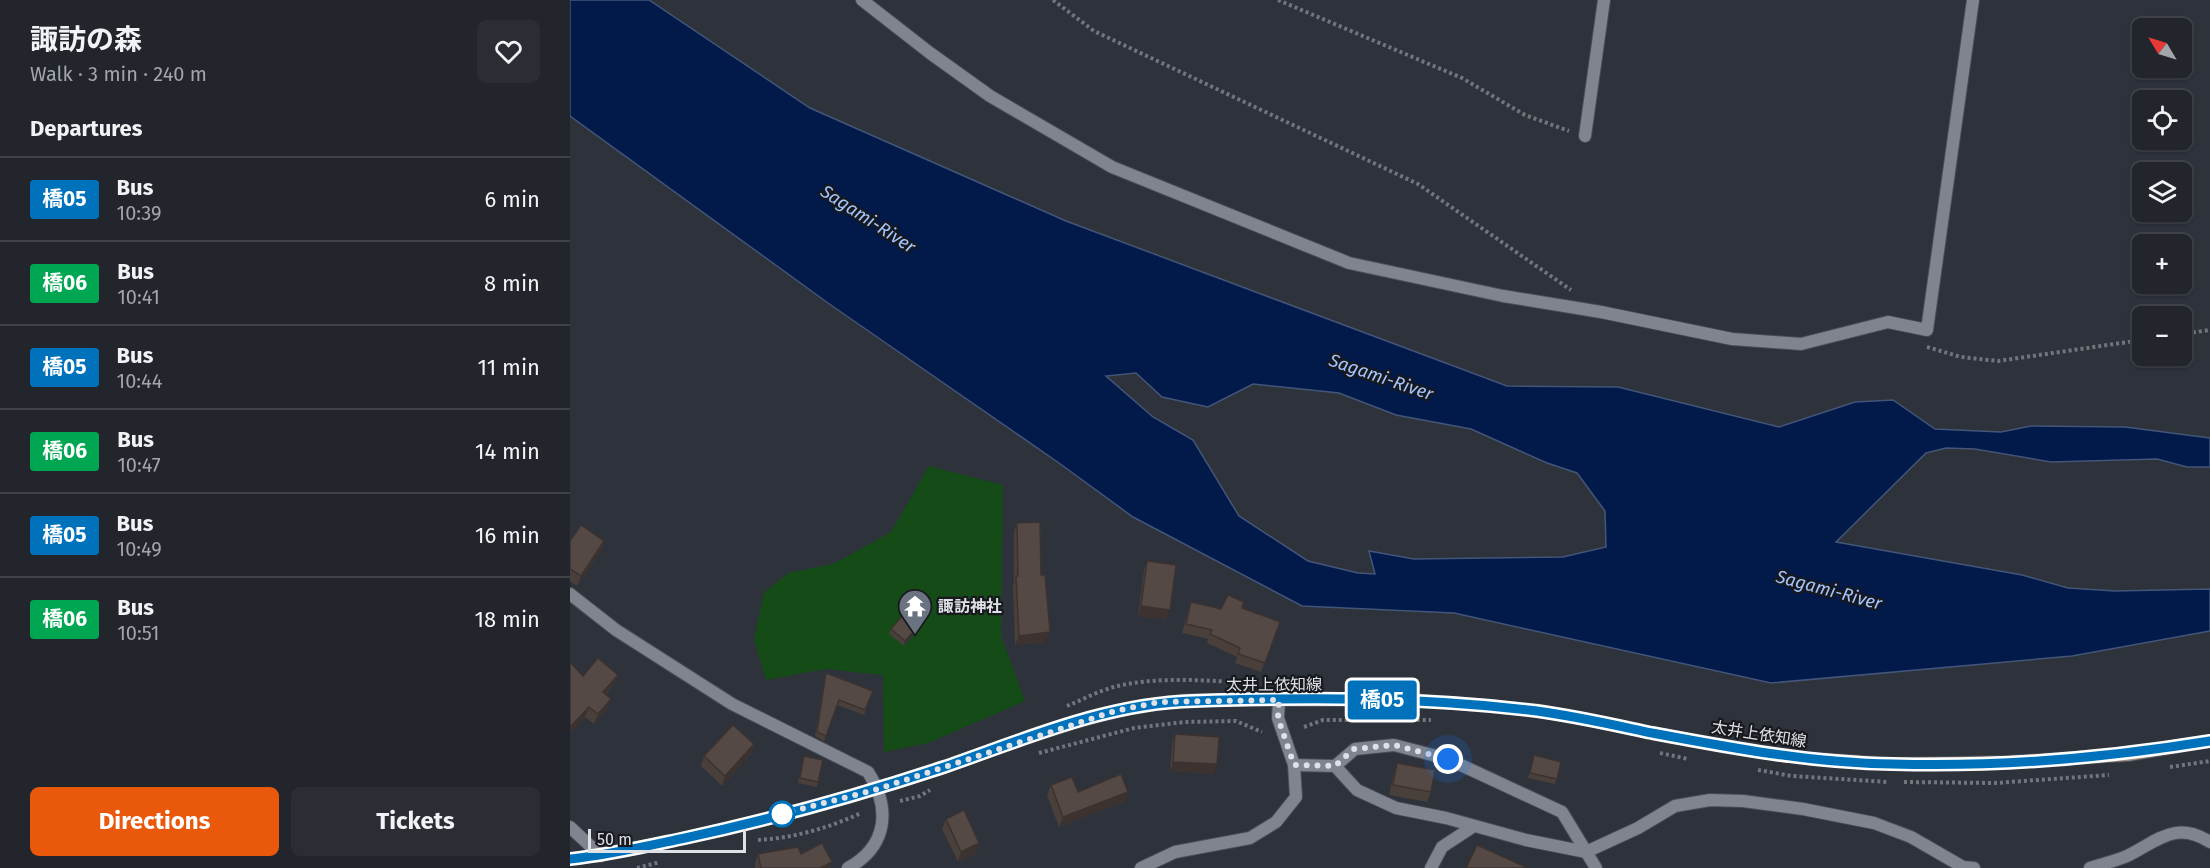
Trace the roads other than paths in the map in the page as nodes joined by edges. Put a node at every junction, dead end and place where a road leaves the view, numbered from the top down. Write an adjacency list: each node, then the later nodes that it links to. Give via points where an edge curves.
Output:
1 (862, 0): 3 (street, via 990,96 1112,167 1349,263 1732,339 1801,344 1888,322 1927,330)
2 (1604, 0): 4 (street)
3 (1973, 0)
4 (1585, 136)
5 (570, 594): 10 (street, via 616,630 732,705 868,772)
6 (1279, 700): 7 (main road, 太井上依知線, via 1410,700 1542,711 1720,746 1804,758 1892,764 2128,754); 8 (street, via 1278,718); 10 (main road, 太井上依知線, via 1159,702 1115,711)
7 (2210, 741)
8 (1294, 765): 9 (street); 18 (street, via 1296,797 1276,822 1250,838 1175,852)
9 (1335, 766): 12 (street, via 1357,790 1396,808); 14 (street, via 1354,749 1394,745 1448,759 1562,812)
10 (878, 789): 15 (main road, 太井上依知線, via 734,827); 17 (street, via 884,817 878,840)
11 (570, 826): 15 (street)
12 (1474, 826): 14 (street); 19 (street, via 1442,847)
13 (2210, 842): 22 (street, via 2199,835 2172,832 2125,857)
14 (1586, 852): 20 (street); 21 (street, via 1675,806 1710,800 1743,801 1874,823 1911,837 1963,867)
15 (601, 856): 16 (main road, 太井上依知線)
16 (570, 859)
17 (848, 868)
18 (1141, 868)
19 (1431, 868)
20 (1596, 868)
21 (1974, 868)
22 (2090, 868)

